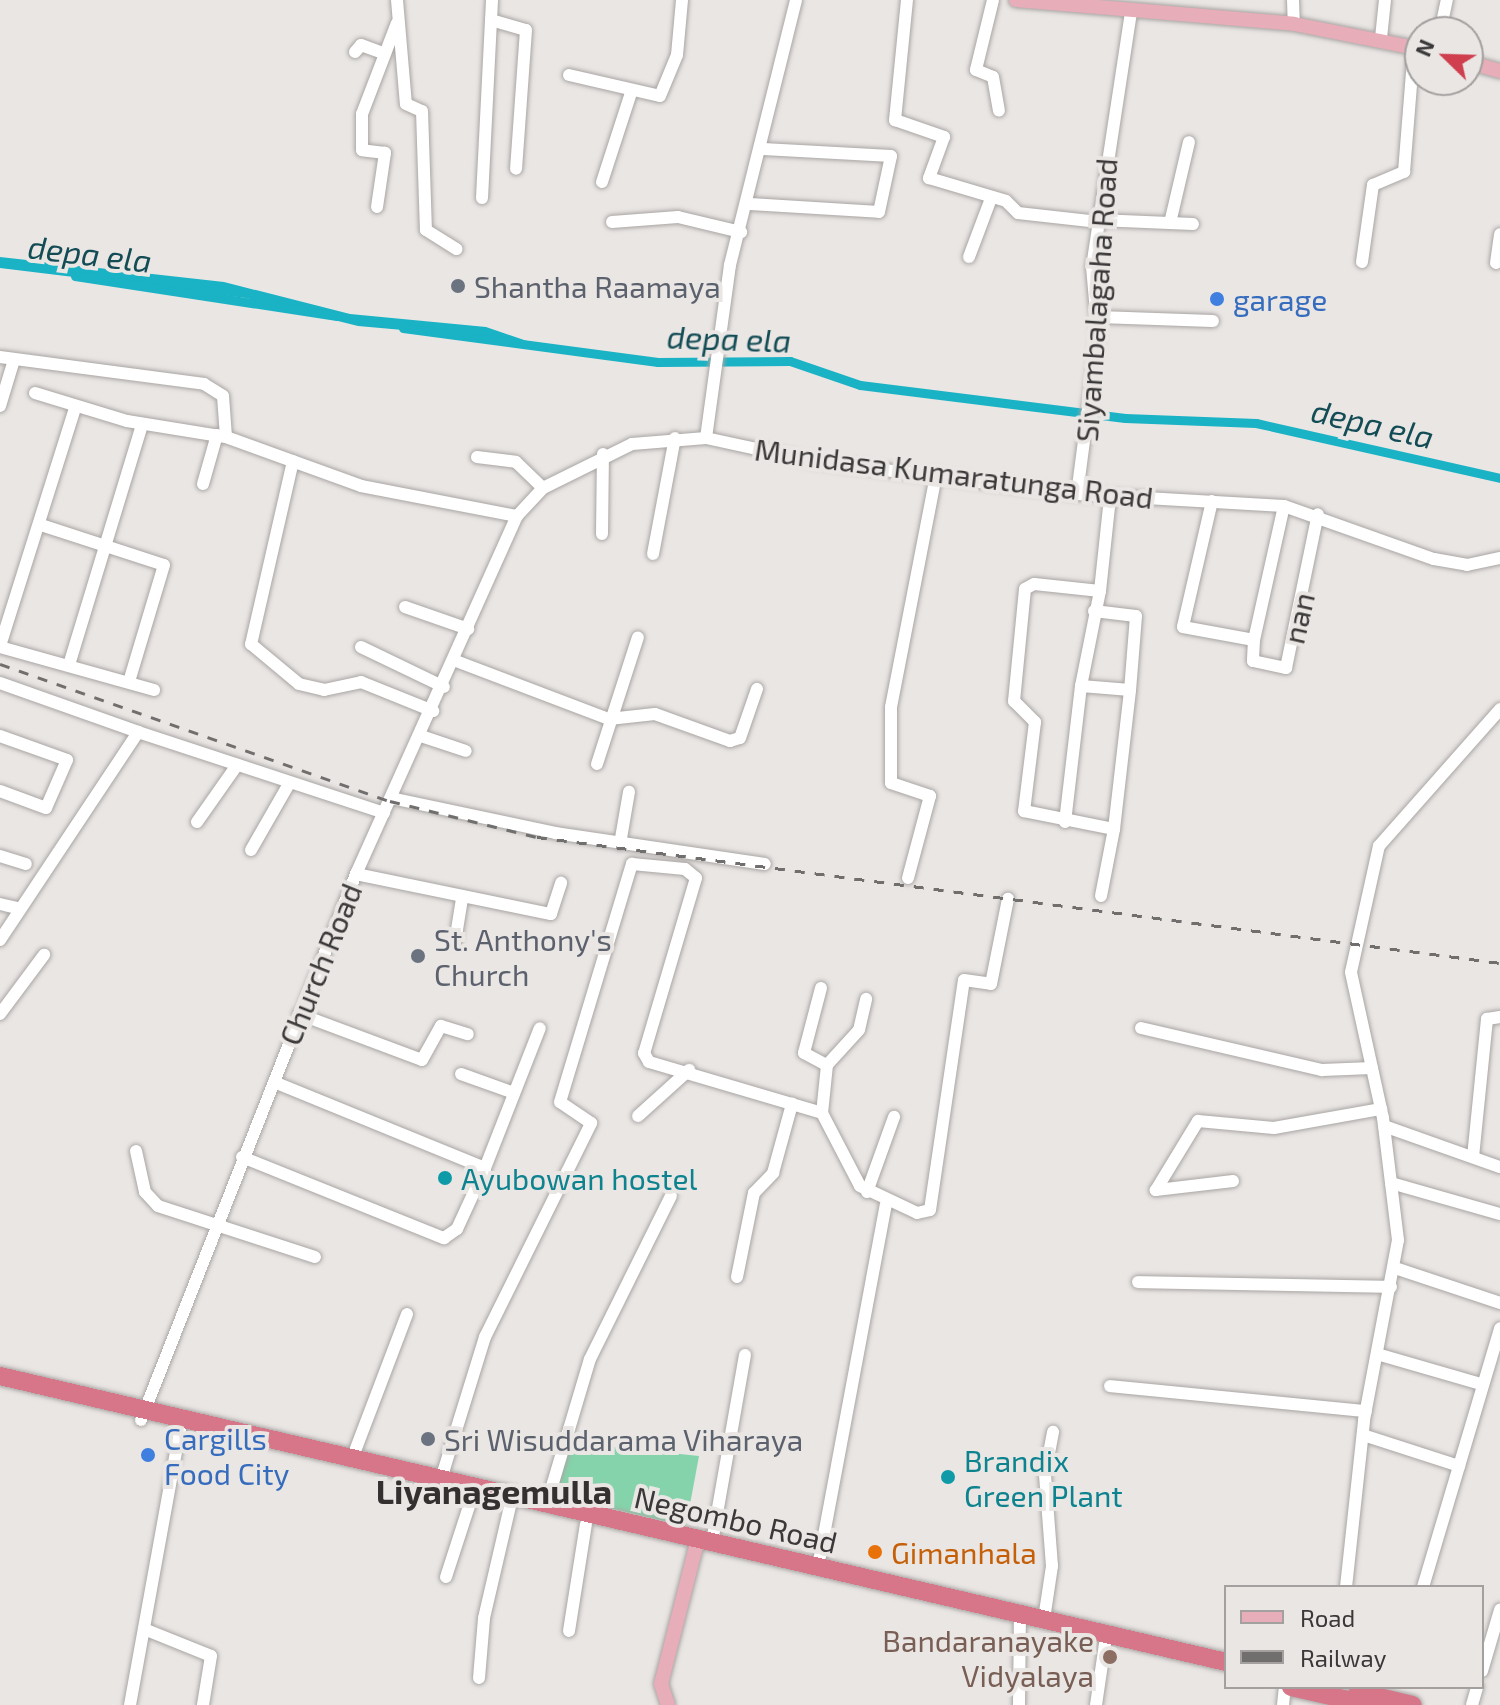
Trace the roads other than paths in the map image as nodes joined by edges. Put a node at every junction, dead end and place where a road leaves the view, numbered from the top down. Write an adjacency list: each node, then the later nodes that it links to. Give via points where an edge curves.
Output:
1 (397, 0): 13 (street)
2 (492, 0): 12 (street)
3 (682, 0): 20 (street, via 668,88 660,96)
4 (796, 0): 24 (street)
5 (907, 0): 28 (street, via 895,120 944,137 929,178)
6 (993, 0): 22 (street, via 976,70 993,77)
7 (1016, 0): 10 (main road)
8 (1293, 0): 14 (street)
9 (1385, 0): 15 (street)
10 (1043, 1): 11 (main road)
11 (1133, 7): 14 (main road); 31 (street, Siyambalagaha Road)
12 (491, 20): 25 (street, via 526,30); 27 (street)
13 (397, 22): 18 (street); 37 (street, via 406,104 422,111 426,230)
14 (1294, 24): 15 (main road)
15 (1381, 38): 16 (main road)
16 (1404, 44)
17 (355, 52): 18 (street, via 361,45)
18 (383, 53): 30 (street, via 360,135 362,150 385,153)
19 (569, 75): 20 (street)
20 (631, 93): 26 (street)
21 (1412, 96): 39 (street, via 1404,172 1373,185)
22 (999, 110)
23 (1189, 142): 33 (street)
24 (763, 149): 29 (street); 29 (street, via 891,156 879,212)
25 (516, 169)
26 (602, 182)
27 (482, 198)
28 (990, 201): 31 (street, via 1006,201 1018,213); 38 (street)
29 (750, 204): 35 (street)
30 (377, 207)
31 (1098, 221): 33 (street); 41 (street, Siyambalagaha Road, via 1092,267)
32 (612, 222): 35 (street, via 678,217)
33 (1170, 223): 34 (street)
34 (1193, 224)
35 (741, 232): 51 (street)
36 (1500, 234): 40 (street)
37 (457, 249)
38 (969, 257)
39 (1362, 262)
40 (1496, 263)
41 (1098, 317): 42 (street); 58 (street, Siyambalagaha Road)
42 (1213, 321)
43 (0, 357): 44 (street)
44 (14, 360): 46 (street); 49 (street, via 204,384 223,396)
45 (35, 393): 47 (street)
46 (0, 406)
47 (75, 408): 48 (street); 64 (street)
48 (142, 424): 49 (street); 66 (street)
49 (221, 436): 54 (street); 56 (street)
50 (675, 438): 51 (street, Munidasa Kumaratunga Road); 52 (street, Munidasa Kumaratunga Road); 67 (street)
51 (706, 438): 55 (street, Munidasa Kumaratunga Road, via 812,461)
52 (603, 454): 57 (street, Munidasa Kumaratunga Road); 65 (street)
53 (477, 457): 57 (street, via 516,462)
54 (293, 461): 63 (street, via 361,486); 87 (street, via 251,644 286,679 324,690 361,682)
55 (936, 475): 58 (street, Munidasa Kumaratunga Road); 109 (street, via 924,558 891,707 891,783 930,796)
56 (203, 484)
57 (543, 488): 63 (street, Munidasa Kumaratunga Road)
58 (1077, 494): 59 (street, Munidasa Kumaratunga Road)
59 (1110, 497): 60 (street, Munidasa Kumaratunga Road); 69 (street)
60 (1212, 501): 61 (street, Munidasa Kumaratunga Road); 74 (street, via 1183,627)
61 (1284, 506): 62 (street, Munidasa Kumaratunga Road); 74 (street)
62 (1318, 514): 68 (street, Munidasa Kumaratunga Road, via 1434,559 1467,565); 74 (street, nan, via 1286,668 1253,661)
63 (517, 516): 72 (street, Church Road)
64 (41, 525): 66 (street); 75 (street)
65 (602, 534)
66 (106, 545): 78 (street); 79 (street, via 164,565)
67 (653, 554)
68 (1500, 558)
69 (1100, 591): 71 (street); 101 (street, via 1034,584 1025,589 1014,701 1035,722 1024,811)
70 (405, 607): 72 (street)
71 (1094, 611): 81 (street); 85 (street, via 1136,616)
72 (468, 629): 77 (street, Church Road)
73 (638, 637): 88 (street)
74 (1254, 640)
75 (0, 647): 78 (street)
76 (361, 647): 82 (street)
77 (456, 661): 82 (street, Church Road); 88 (street)
78 (69, 665): 79 (street)
79 (129, 682): 84 (street)
80 (0, 683): 89 (street)
81 (1081, 686): 85 (street); 101 (street)
82 (444, 687): 87 (street, Church Road)
83 (757, 689): 88 (street, via 736,742 655,714)
84 (154, 690)
85 (1130, 690): 102 (street)
86 (1500, 709): 128 (street, via 1379,846 1351,972)
87 (433, 711): 91 (street, Church Road)
88 (609, 719): 93 (street)
89 (138, 732): 94 (street); 115 (street)
90 (0, 736): 96 (street, via 67,760 46,808)
91 (421, 736): 92 (street); 98 (street, Church Road)
92 (466, 751)
93 (597, 764)
94 (237, 765): 95 (street); 100 (street)
95 (289, 784): 99 (street); 104 (street)
96 (0, 791)
97 (629, 792): 103 (street)
98 (391, 798): 99 (street, Church Road); 103 (street)
99 (384, 813): 108 (street, Church Road)
100 (197, 822)
101 (1065, 822): 102 (street)
102 (1114, 829): 111 (street)
103 (620, 844): 107 (street)
104 (251, 850)
105 (0, 856): 106 (street)
106 (26, 864)
107 (765, 864)
108 (356, 874): 112 (street); 122 (street, Church Road)
109 (908, 878)
110 (561, 883): 112 (street, via 551,914)
111 (1101, 896)
112 (462, 899): 117 (street)
113 (1008, 899): 148 (street, via 991,984 964,980 930,1210)
114 (0, 904): 115 (street)
115 (18, 908): 116 (street)
116 (0, 940)
117 (455, 942)
118 (44, 955): 121 (street)
119 (821, 988): 127 (street, via 804,1053)
120 (866, 999): 127 (street, via 859,1030)
121 (2, 1007)
122 (299, 1014): 126 (street, via 422,1060 441,1026); 131 (street, Church Road)
123 (1500, 1017): 141 (street, via 1487,1019)
124 (540, 1028): 132 (street)
125 (1141, 1028): 128 (street, via 1322,1070)
126 (468, 1034)
127 (827, 1065): 135 (street)
128 (1372, 1068): 134 (street)
129 (689, 1070): 133 (street); 136 (street); 172 (street, via 649,1062 644,1053 696,873 632,864 560,1102 591,1123 485,1337)
130 (461, 1074): 132 (street)
131 (274, 1082): 140 (street, Church Road); 143 (street)
132 (514, 1093): 143 (street)
133 (792, 1104): 135 (street); 153 (street, via 773,1173 754,1193)
134 (1381, 1109): 138 (street); 144 (street, via 1274,1128 1198,1121 1156,1190)
135 (822, 1113): 146 (street)
136 (638, 1116)
137 (894, 1117): 146 (street)
138 (1384, 1126): 141 (street); 145 (street)
139 (136, 1151): 150 (street, via 150,1200)
140 (242, 1157): 143 (street, via 444,1238 457,1229); 150 (street, Church Road)
141 (1473, 1157): 142 (street)
142 (1500, 1167)
143 (485, 1168)
144 (1233, 1181)
145 (1391, 1183): 149 (street); 152 (street)
146 (867, 1192): 148 (street)
147 (671, 1196): 174 (street, via 590,1359)
148 (886, 1204): 178 (street)
149 (1500, 1214)
150 (216, 1224): 151 (street); 166 (street, Church Road)
151 (315, 1257)
152 (1395, 1268): 155 (street); 156 (street)
153 (737, 1277)
154 (1138, 1282): 155 (street)
155 (1391, 1287): 159 (street)
156 (1500, 1303)
157 (407, 1314): 170 (street)
158 (1500, 1328): 162 (street)
159 (1377, 1354): 162 (street); 165 (street)
160 (745, 1355): 177 (street)
161 (0, 1376): 166 (highway, Negombo Road)
162 (1481, 1384): 171 (street)
163 (1110, 1386): 165 (street)
164 (0, 1387): 166 (highway, Negombo Road)
165 (1366, 1411): 169 (street)
166 (142, 1416): 167 (highway, Negombo Road); 170 (highway, Negombo Road)
167 (180, 1429): 173 (highway, Negombo Road); 185 (street)
168 (1053, 1432): 184 (street, via 1045,1474 1052,1566)
169 (1363, 1435): 171 (street); 180 (street)
170 (352, 1459): 172 (highway, Negombo Road)
171 (1459, 1466): 181 (street)
172 (441, 1479): 174 (highway, Negombo Road)
173 (472, 1497): 175 (highway, Negombo Road); 179 (street)
174 (547, 1503): 177 (highway, Negombo Road)
175 (510, 1506): 176 (highway, Negombo Road); 191 (street, via 484,1618)
176 (586, 1524): 177 (highway, Negombo Road); 186 (street)
177 (702, 1543): 178 (highway, Negombo Road); 183 (highway, Negombo Road); 196 (main road, via 661,1684)
178 (818, 1567): 183 (highway, Negombo Road)
179 (446, 1577)
180 (1346, 1585)
181 (1424, 1585)
182 (1500, 1610): 189 (street)
183 (1020, 1619): 184 (highway, Negombo Road); 187 (highway, Negombo Road); 197 (street)
184 (1044, 1619): 188 (highway, Negombo Road)
185 (144, 1629): 194 (street); 195 (street, via 211,1656)
186 (569, 1631)
187 (1105, 1644): 190 (highway, Negombo Road); 198 (street)
188 (1224, 1662)
189 (1484, 1664)
190 (1224, 1672)
191 (479, 1678)
192 (1328, 1689): 193 (highway); 199 (highway)
193 (1391, 1694): 200 (highway)
194 (130, 1705)
195 (203, 1705)
196 (668, 1705)
197 (1019, 1705)
198 (1096, 1705)
199 (1370, 1705)
200 (1412, 1705)

